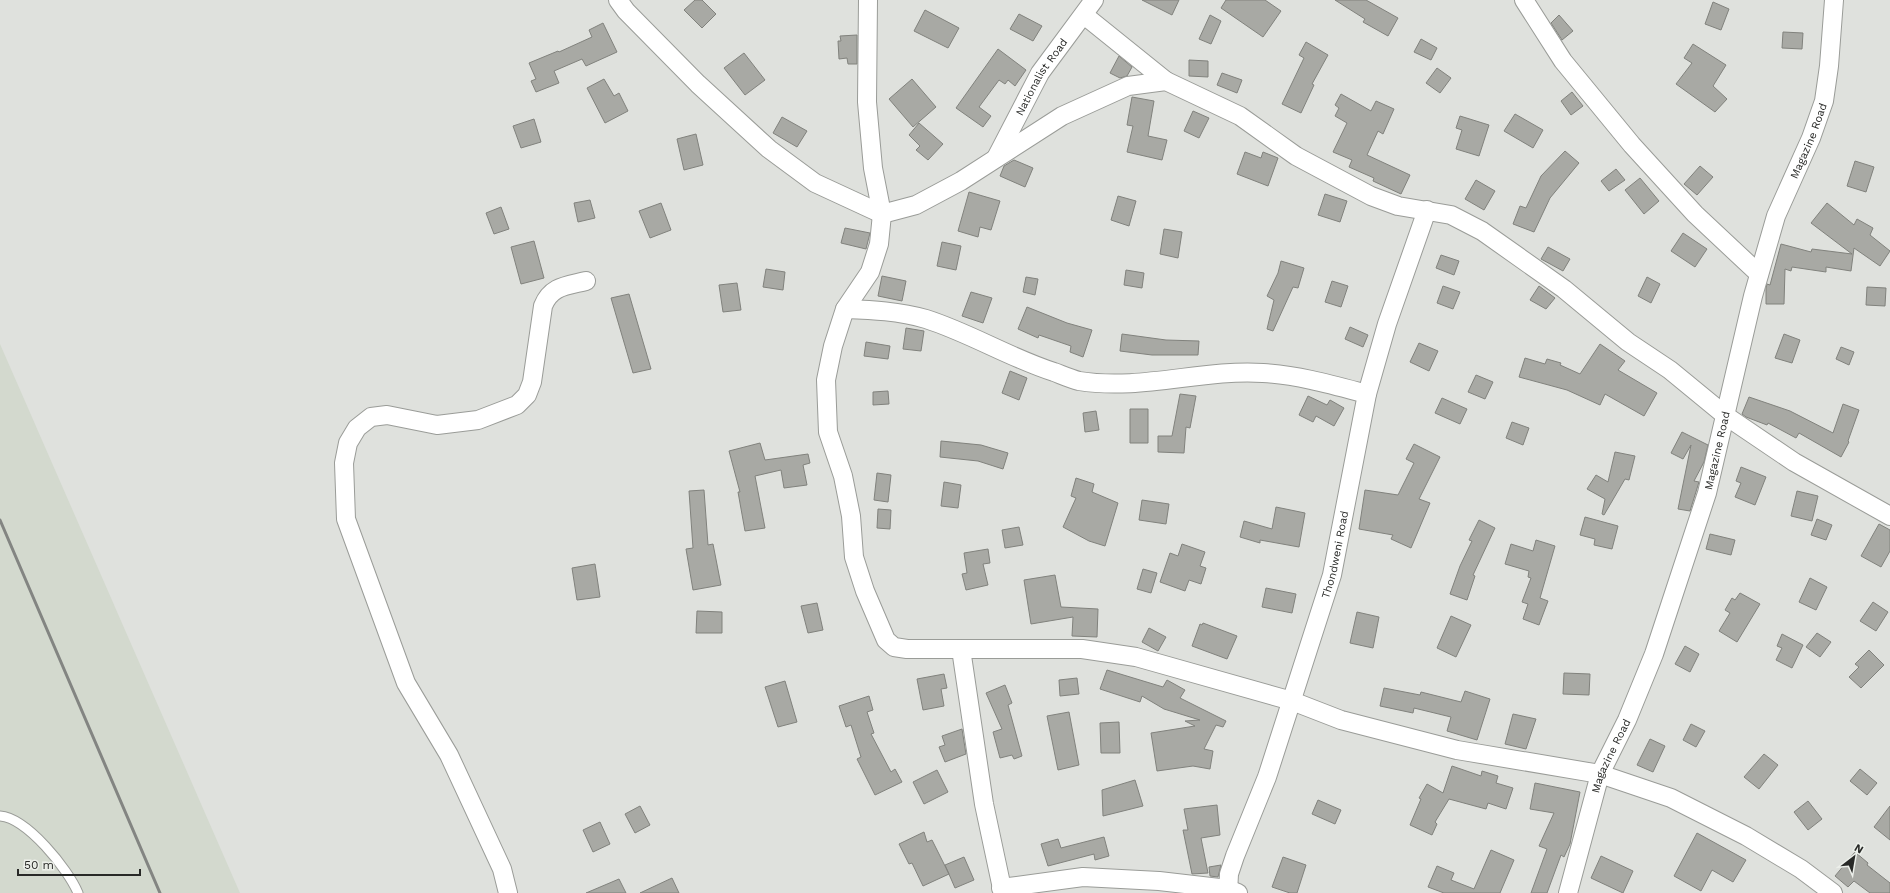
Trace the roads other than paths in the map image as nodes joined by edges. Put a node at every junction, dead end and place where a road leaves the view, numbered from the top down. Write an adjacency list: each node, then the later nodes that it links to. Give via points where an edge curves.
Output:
1 (618, 0): 10 (street, via 698,84 769,149 815,183)
2 (868, 0): 10 (street, via 867,102 873,168)
3 (1094, 0): 6 (street, Nationalist Road)
4 (1524, 0): 11 (street, via 1563,61 1632,145 1695,214)
5 (1834, 0): 11 (street, Magazine Road, via 1830,66 1824,101 1811,138 1776,216)
6 (1084, 15): 7 (street); 8 (street, Nationalist Road, via 1040,73)
7 (1166, 81): 8 (street, via 1128,86 1062,116); 9 (street, via 1240,116 1296,156 1371,196 1398,206)
8 (996, 159): 10 (street, via 916,205)
9 (1427, 210): 14 (street, Thondweni Road, via 1387,324); 15 (street, via 1451,215 1482,231 1564,289 1628,342 1670,370)
10 (882, 214): 13 (street, via 879,244 870,272)
11 (1760, 274): 15 (street, Magazine Road)
12 (586, 281): 24 (street, via 555,289 546,297 542,306 532,382 527,395 517,405 478,420 437,425 387,415 371,417 357,428 348,443 344,463 346,519 406,683 449,755 502,869)
13 (845, 309): 14 (street, via 889,311 925,319 990,345 1028,364 1079,381 1124,384 1262,373 1305,378); 17 (street, via 833,346 826,380 828,432 844,476 851,516 854,557 865,591 886,640 894,647)
14 (1367, 394): 18 (street, Thondweni Road, via 1332,575)
15 (1726, 416): 16 (street, via 1794,462); 19 (street, Magazine Road, via 1707,493 1654,654 1627,720)
16 (1890, 516)
17 (961, 649): 18 (street, via 1082,649 1143,659); 21 (street, via 984,804)
18 (1292, 701): 19 (street, via 1340,720 1457,750); 22 (street, Thondweni Road, via 1267,777 1229,874)
19 (1600, 774): 25 (street, Magazine Road); 26 (street, via 1671,798 1746,836 1802,869)
20 (0, 816): 23 (lane, via 6,816 43,842 74,882)
21 (1002, 890): 22 (street, via 1083,877 1159,881)
22 (1231, 892)
23 (78, 893)
24 (508, 893)
25 (1569, 893)
26 (1833, 893)

